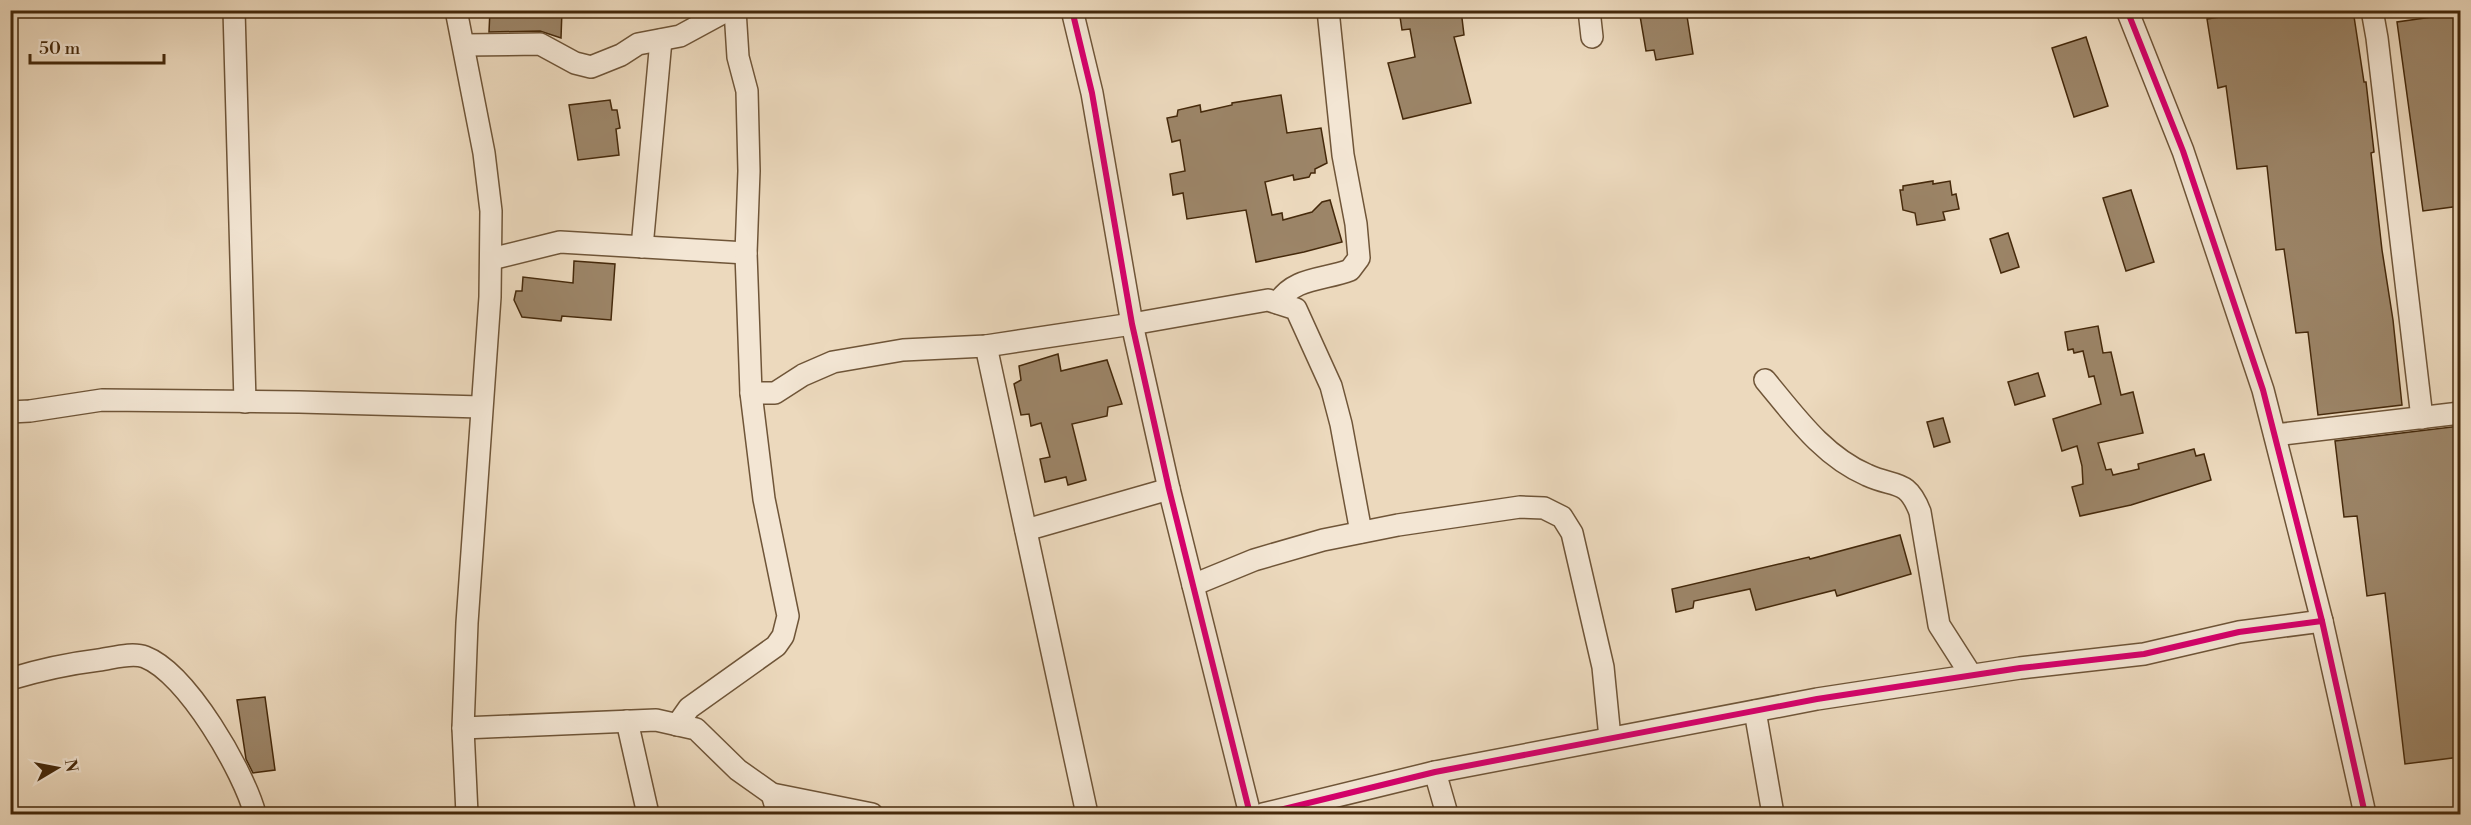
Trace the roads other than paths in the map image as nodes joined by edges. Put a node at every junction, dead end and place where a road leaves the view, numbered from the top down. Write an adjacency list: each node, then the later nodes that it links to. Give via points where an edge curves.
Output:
1 (234, 10): 21 (street)
2 (456, 10): 12 (street)
3 (728, 10): 11 (street, via 680,36)
4 (735, 10): 14 (street, via 738,57 747,91)
5 (1072, 10): 17 (street, via 1092,93)
6 (1328, 10): 16 (street, via 1343,155 1359,258 1350,270 1296,285)
7 (1589, 10): 10 (street)
8 (2127, 10): 26 (street, via 2183,151)
9 (2372, 10): 25 (street)
10 (1592, 37)
11 (661, 40): 12 (street, via 638,44 591,67 574,63 540,44); 13 (street)
12 (464, 45): 15 (street, via 484,153 491,211)
13 (642, 247): 14 (street); 15 (street, via 560,242)
14 (746, 253): 20 (street)
15 (490, 259): 22 (street)
16 (1278, 303): 17 (street, via 1268,300); 29 (street, via 1296,309 1331,386)
17 (1132, 324): 18 (street); 27 (street)
18 (986, 346): 20 (street, via 903,350 833,362 775,393); 28 (street)
19 (1765, 380): 32 (street, via 1825,449 1866,475 1903,487 1914,496 1939,625)
20 (751, 393): 36 (street, via 764,499 787,624 776,646 689,708)
21 (245, 402): 22 (street); 23 (street, via 102,400)
22 (481, 407): 37 (street)
23 (10, 412)
24 (2460, 413): 25 (street)
25 (2422, 418): 26 (street)
26 (2275, 435): 31 (street)
27 (1169, 489): 28 (street); 30 (street)
28 (1026, 530): 46 (street)
29 (1361, 532): 30 (street, via 1254,560); 38 (street, via 1520,507 1544,507 1562,517 1572,533 1603,667)
30 (1193, 585): 47 (street)
31 (2322, 621): 32 (street, via 2239,632 2144,654); 51 (street)
32 (1971, 675): 34 (street)
33 (10, 680): 41 (street, via 72,662 144,656 187,690 229,756 250,795)
34 (1755, 711): 38 (street); 50 (street)
35 (627, 721): 36 (street); 37 (street); 43 (street)
36 (677, 724): 40 (street, via 696,729 738,770)
37 (463, 728): 42 (street)
38 (1610, 738): 39 (street)
39 (1435, 772): 48 (street); 49 (street)
40 (772, 794): 44 (street); 45 (street)
41 (255, 814)
42 (467, 814)
43 (648, 814)
44 (778, 814)
45 (872, 814)
46 (1087, 814)
47 (1250, 814)
48 (1263, 814)
49 (1447, 814)
50 (1773, 814)
51 (2365, 814)

